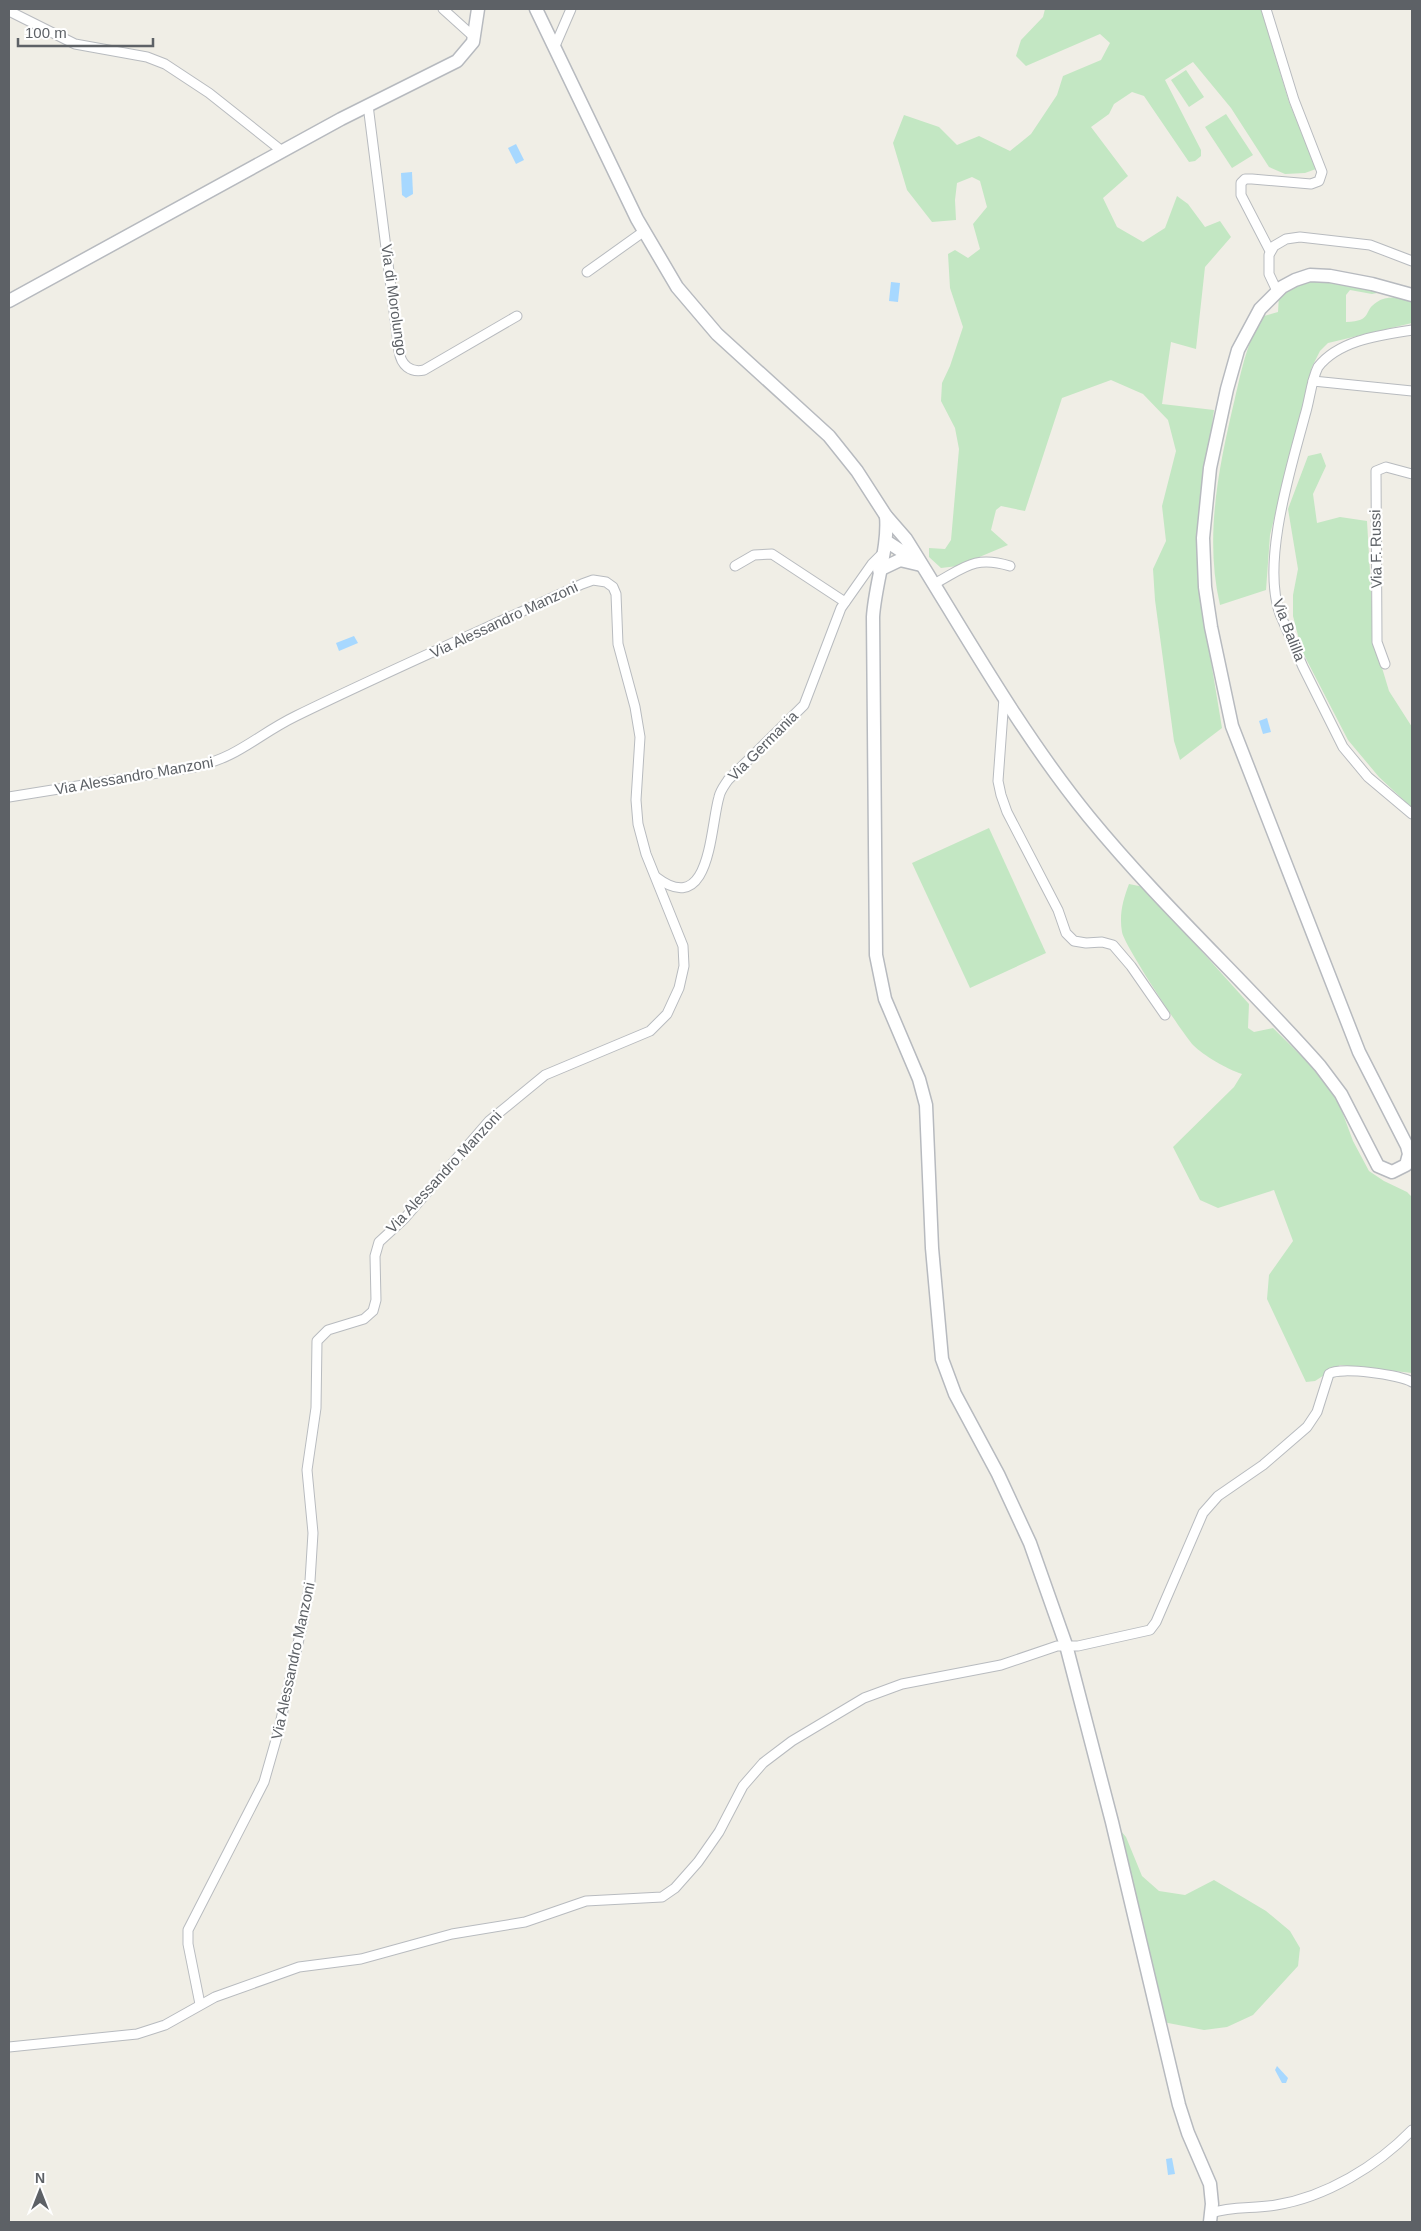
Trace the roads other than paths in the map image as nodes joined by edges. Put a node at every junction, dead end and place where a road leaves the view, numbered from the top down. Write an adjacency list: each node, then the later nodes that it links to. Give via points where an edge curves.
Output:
1 (443, 9): 7 (street)
2 (478, 9): 7 (street)
3 (536, 9): 8 (street)
4 (571, 9): 8 (street)
5 (1266, 9): 12 (street, via 1294,100 1322,172 1319,181 1311,184 1252,179 1240,183 1241,195)
6 (9, 11): 10 (street, via 75,44 147,57 165,64 209,93)
7 (474, 37): 9 (street, via 457,60)
8 (555, 46): 11 (street)
9 (368, 105): 10 (street); 18 (street, Via di Morolungo, via 403,363 410,369 424,370)
10 (282, 151): 17 (street)
11 (643, 232): 14 (street); 23 (street, via 671,279 692,306 829,436)
12 (1270, 251): 13 (street, via 1282,240 1300,237 1370,245); 15 (street, via 1269,274)
13 (1412, 262)
14 (587, 272)
15 (1277, 291): 16 (street, via 1298,278 1319,275); 33 (street, via 1260,309 1244,336 1221,416 1204,517 1203,560 1208,606 1223,694 1233,731 1359,1052 1407,1146 1409,1158 1403,1168 1389,1172 1378,1166 1341,1094 1325,1072 1098,828 1053,770)
16 (1412, 295)
17 (9, 301)
18 (518, 316)
19 (1412, 330): 20 (street, Via Balilla, via 1341,347 1322,362)
20 (1313, 381): 21 (street); 35 (street, Via Balilla, via 1275,548 1276,599 1303,667 1343,747 1368,777)
21 (1412, 391)
22 (1412, 474): 32 (street, Via F. Russi, via 1386,467 1376,471 1378,642)
23 (886, 516): 24 (street); 25 (street)
24 (884, 547): 25 (street, via 898,539); 26 (street); 29 (street); 31 (street, Via Germania)
25 (911, 547): 26 (street)
26 (921, 565): 29 (street, via 900,560); 30 (street)
27 (735, 566): 31 (street, via 754,555 772,554)
28 (1010, 566): 30 (street, via 978,562)
29 (879, 570): 39 (street, via 873,626 876,955 885,999 919,1080 926,1106 940,1349 944,1369 955,1394 1033,1549)
30 (934, 584): 33 (street)
31 (844, 602): 36 (street, Via Germania, via 806,702 722,789 711,842 699,877 688,886 678,887)
32 (1385, 664)
33 (1004, 695): 37 (street, via 998,781 1001,795 1058,910 1066,933 1074,941 1113,945)
34 (9, 798): 36 (street, Via Alessandro Manzoni, via 220,760 296,716 582,584 598,580 610,584 616,594 618,644 640,737 637,819)
35 (1412, 814)
36 (655, 876): 40 (street, Via Alessandro Manzoni, via 684,953 682,979 667,1014 655,1028 644,1034 541,1078 489,1121 404,1219 379,1242 375,1253 376,1300 373,1311 364,1318 328,1330 318,1341 316,1408 307,1470 313,1533 307,1603 264,1782 188,1930)
37 (1165, 1015)
38 (1412, 1382): 39 (street, via 1398,1377 1340,1370 1331,1372 1317,1412 1308,1427 1202,1512 1154,1627 1142,1633)
39 (1066, 1646): 40 (street, via 1053,1647 1008,1664 912,1681 884,1690 864,1698 797,1738 752,1774 710,1845 682,1880 662,1897 586,1900 520,1923 458,1933 361,1959 299,1967); 43 (street, via 1112,1822 1179,2105 1210,2184 1213,2198)
40 (200, 2004): 41 (street, via 165,2025 137,2034)
41 (9, 2047)
42 (1412, 2130): 43 (street, via 1361,2170 1318,2193 1277,2205 1228,2208)
43 (1210, 2218)

